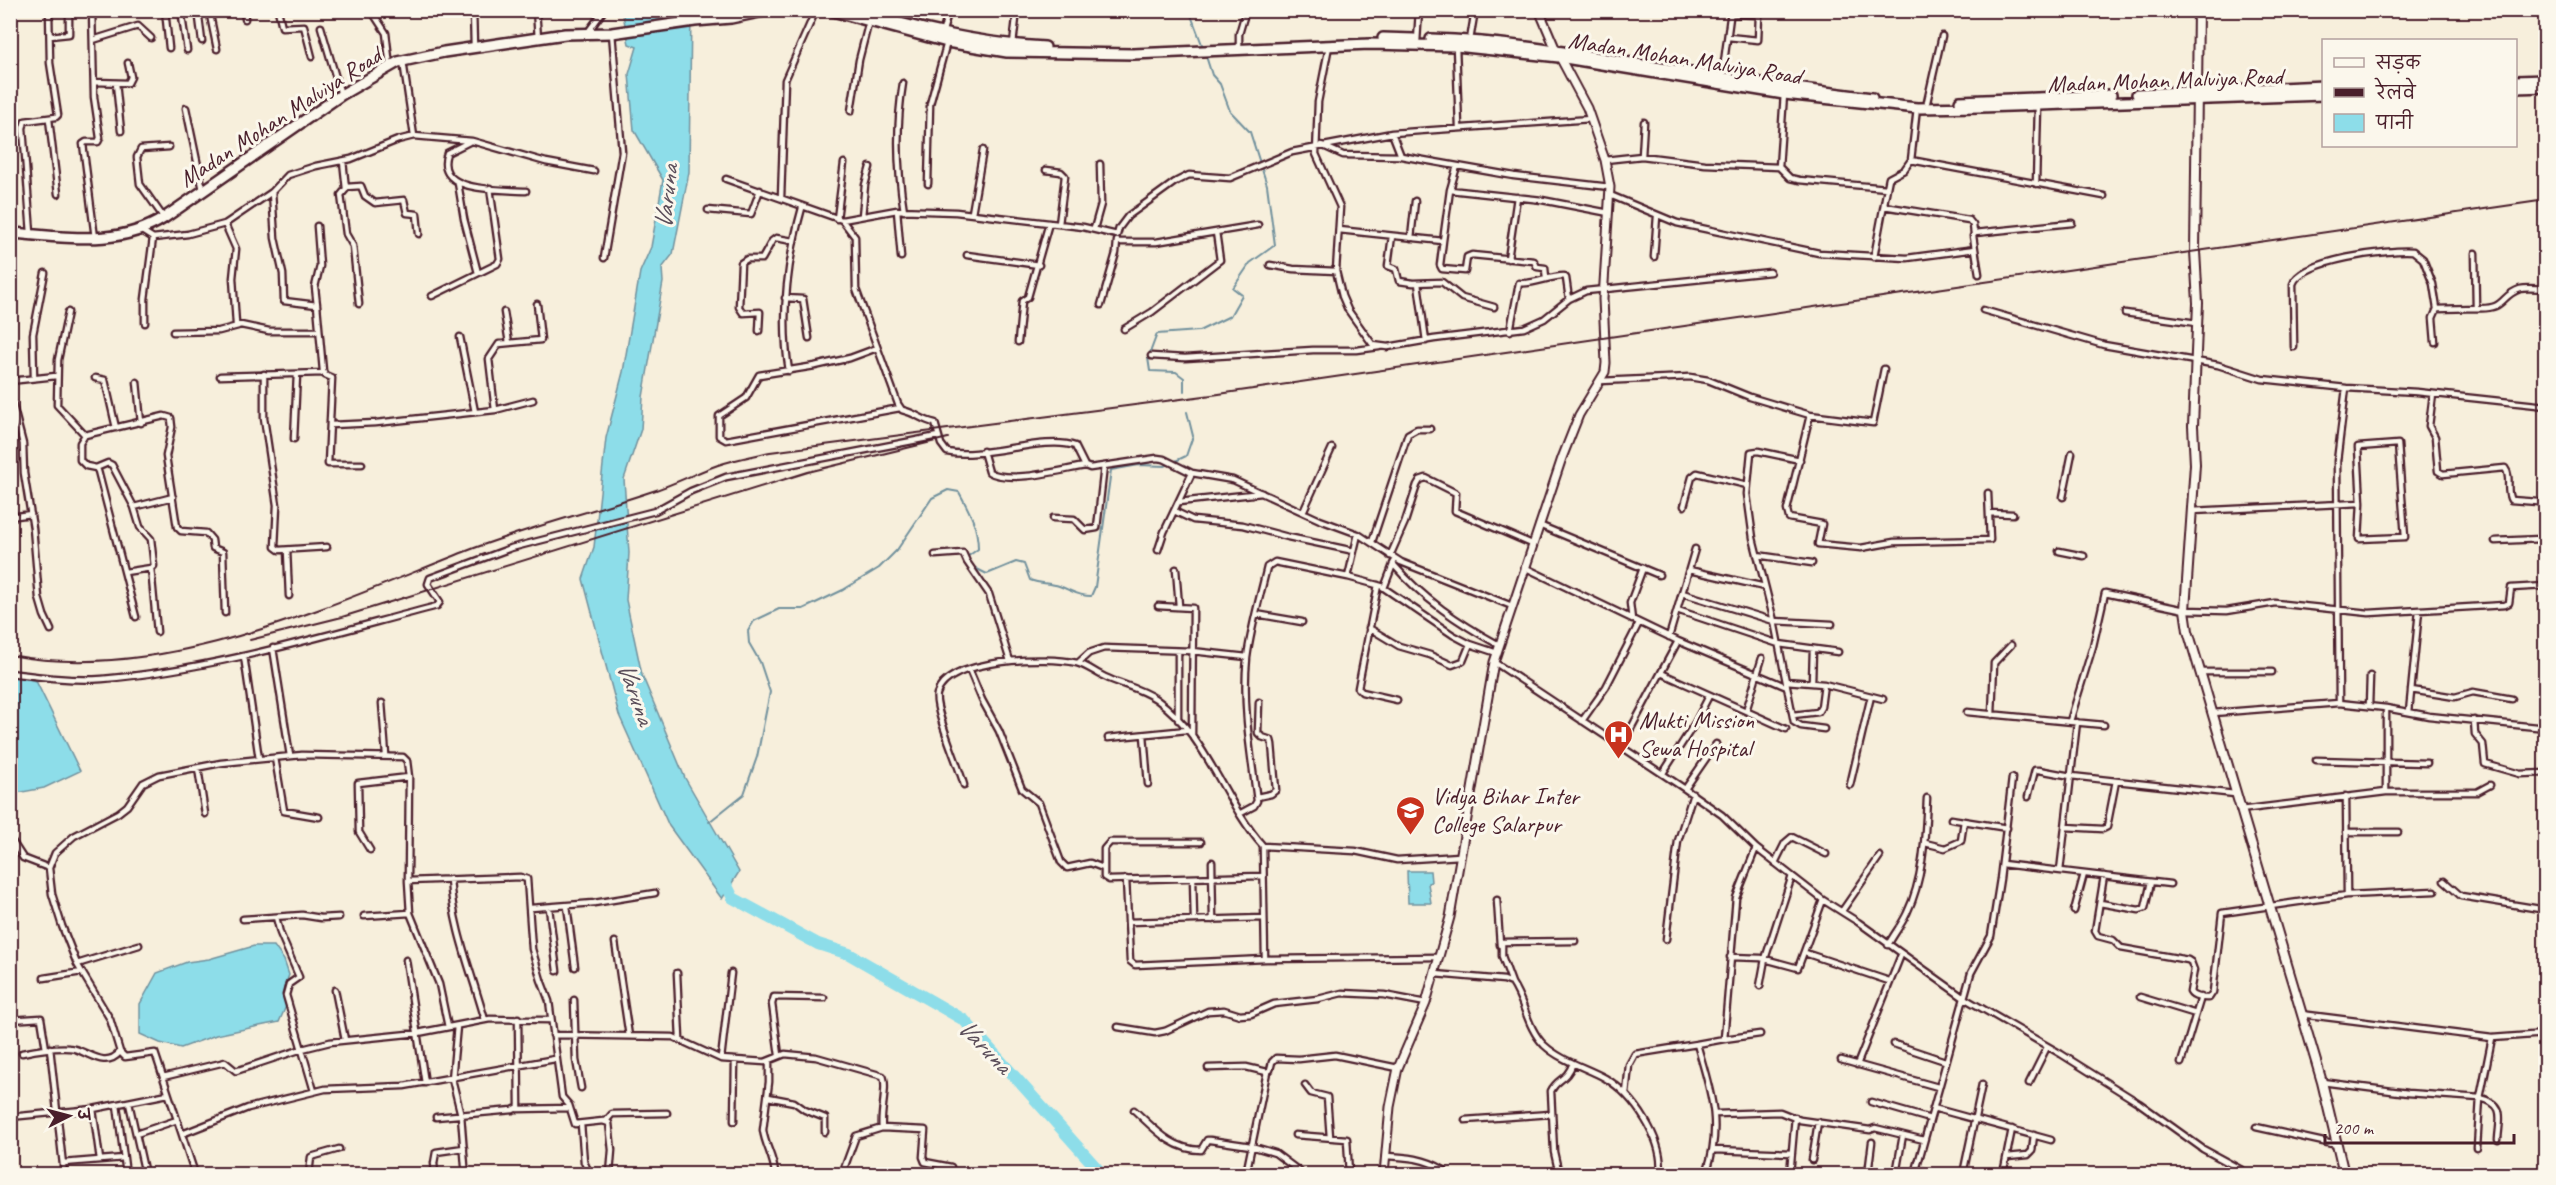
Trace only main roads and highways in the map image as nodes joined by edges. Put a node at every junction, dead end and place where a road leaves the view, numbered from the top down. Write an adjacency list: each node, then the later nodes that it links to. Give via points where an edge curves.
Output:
1 (744, 10): 6 (highway, Madan Mohan Malviya Road)
2 (769, 10): 6 (highway, Madan Mohan Malviya Road, via 731,18)
3 (829, 10): 7 (highway, Madan Mohan Malviya Road)
4 (854, 10): 7 (highway, Madan Mohan Malviya Road)
5 (2198, 10): 19 (main road)
6 (716, 16): 20 (highway, Madan Mohan Malviya Road, via 612,33 588,32 474,47 403,61 341,95 142,231 94,239)
7 (873, 16): 8 (highway, Madan Mohan Malviya Road)
8 (944, 38): 11 (highway, Madan Mohan Malviya Road, via 1013,46); 11 (highway, Madan Mohan Malviya Road, via 1007,52)
9 (1418, 42): 10 (highway, Madan Mohan Malviya Road); 10 (highway, Madan Mohan Malviya Road, via 1330,40); 12 (highway, Madan Mohan Malviya Road); 12 (highway, Madan Mohan Malviya Road, via 1470,40)
10 (1212, 50): 11 (highway, Madan Mohan Malviya Road)
11 (1189, 51)
12 (1558, 54): 19 (highway, via 1785,87 1927,102); 19 (highway, Madan Mohan Malviya Road, via 1784,94 1917,108)
13 (2546, 80): 14 (highway)
14 (2517, 81)
15 (2322, 86): 19 (highway)
16 (2546, 87): 17 (highway)
17 (2517, 88)
18 (2322, 95): 19 (highway, Madan Mohan Malviya Road)
19 (2197, 96): 21 (main road, via 2197,323 2185,610 2235,794 2322,1082)
20 (10, 233)
21 (2343, 1174)

